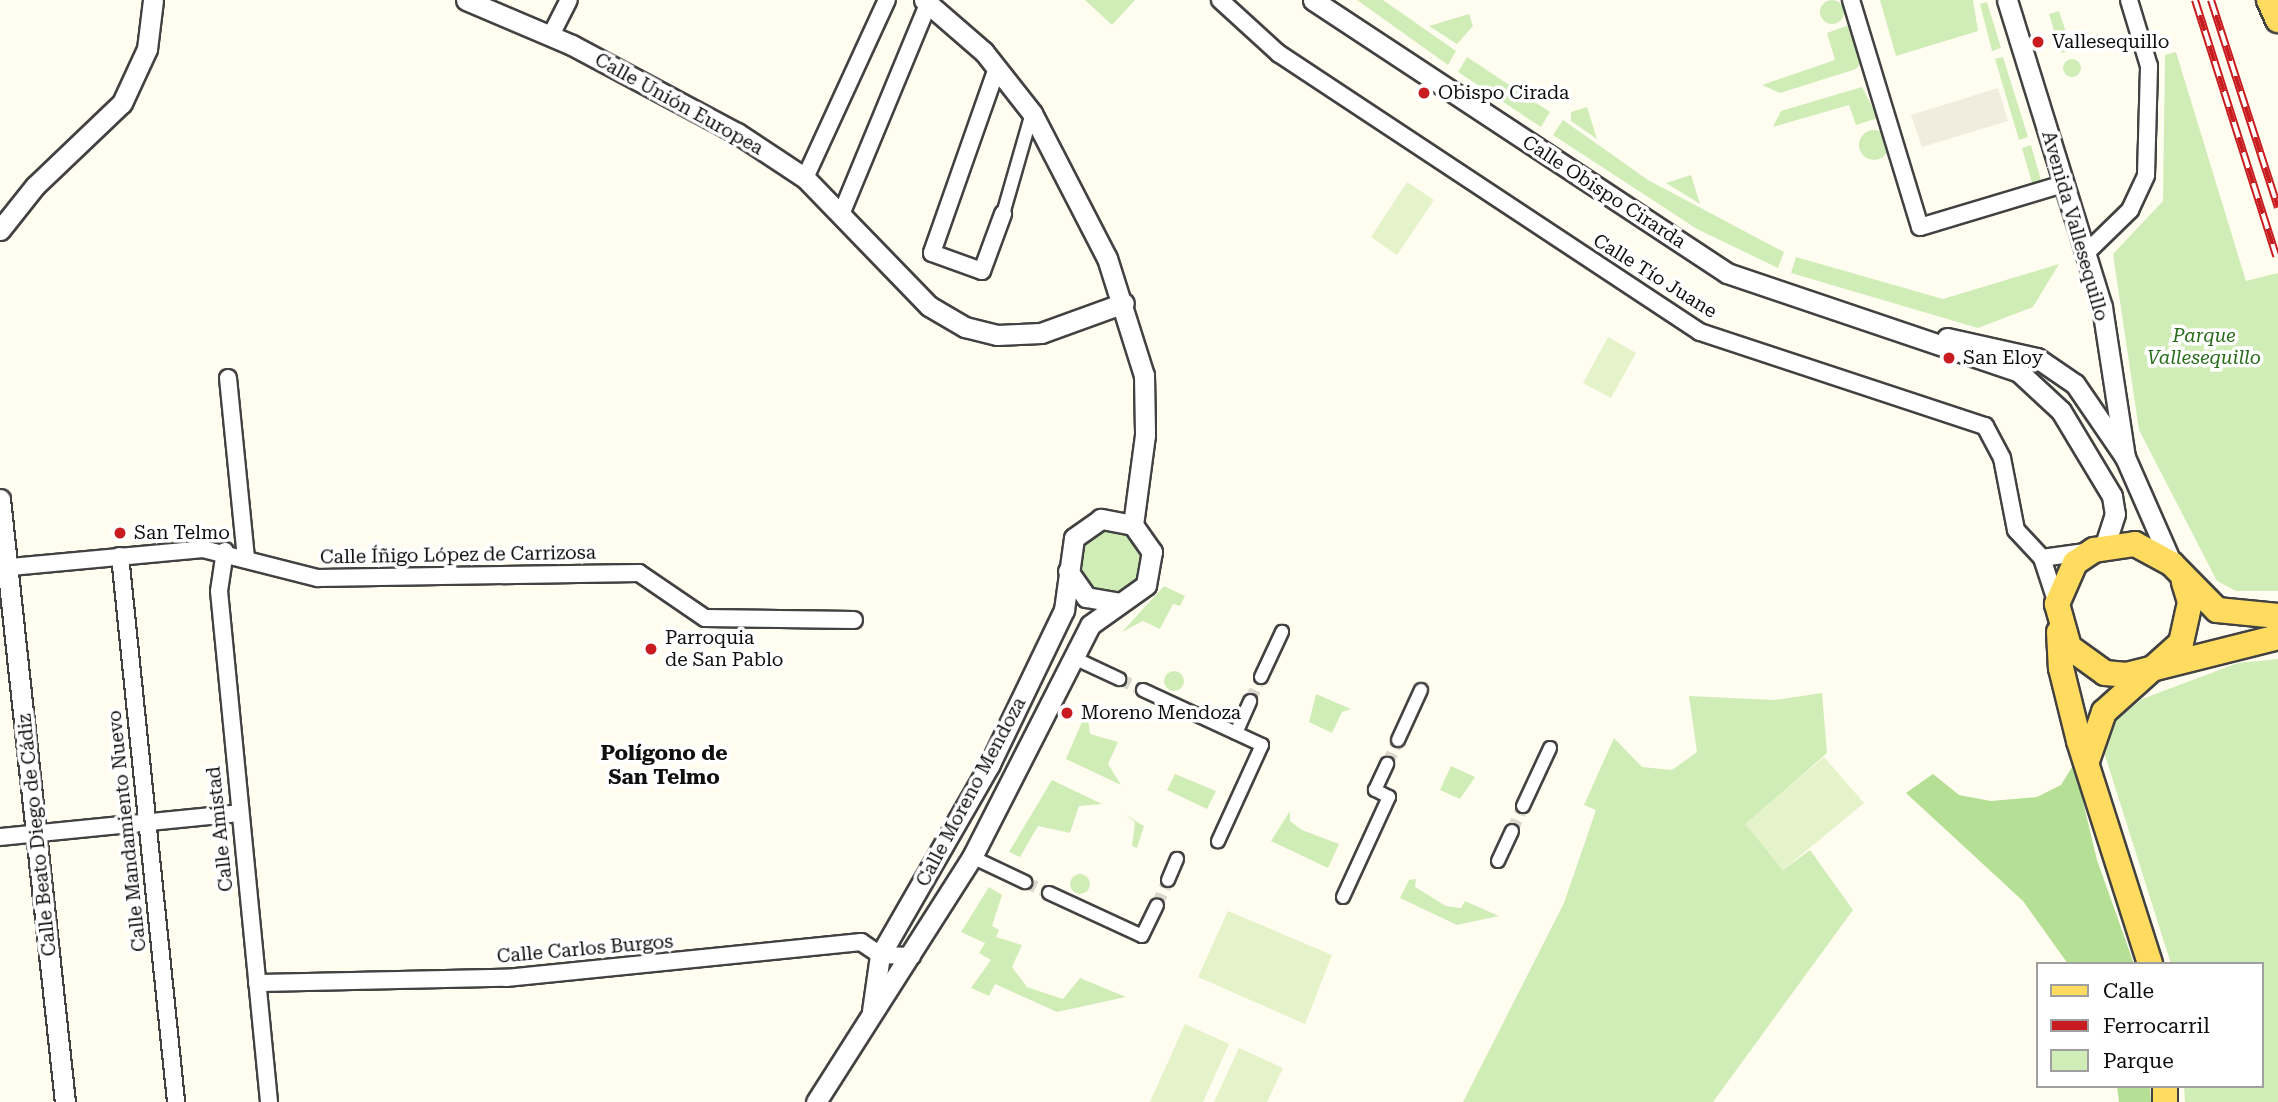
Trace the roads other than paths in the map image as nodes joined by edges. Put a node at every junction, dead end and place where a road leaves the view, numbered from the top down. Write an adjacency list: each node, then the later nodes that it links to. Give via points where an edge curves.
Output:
1 (466, 0): 13 (street, Calle Unión Europea)
2 (569, 0): 13 (street)
3 (887, 0): 16 (street)
4 (1220, 0): 32 (street, Calle Tío Juane, via 1278,53 1699,332 1985,426 2002,458 2016,530)
5 (1313, 0): 23 (street, Calle Obispo Cirarda, via 1727,273)
6 (1851, 0): 17 (street, via 1920,227)
7 (2007, 0): 17 (street, Avenida Vallesequillo)
8 (2129, 0): 21 (street, via 2149,66 2146,175 2130,211)
9 (2270, 0): 12 (main road)
10 (151, 1): 20 (street, via 146,49 122,103 35,186)
11 (926, 2): 14 (street); 18 (street)
12 (2278, 20)
13 (551, 35): 16 (street, Calle Unión Europea, via 710,118)
14 (997, 68): 15 (street); 19 (street, via 932,253 982,271)
15 (1032, 113): 19 (street); 22 (street)
16 (805, 178): 18 (street, Calle Unión Europea)
17 (2063, 184): 21 (street, Avenida Vallesequillo)
18 (842, 212): 22 (street, Calle Unión Europea, via 929,306 965,327 997,335 1041,333)
19 (1003, 214)
20 (0, 230)
21 (2086, 253): 25 (street, Avenida Vallesequillo, via 2102,307)
22 (1124, 303): 27 (street, via 1146,401 1134,500)
23 (1919, 335): 25 (street, Calle Obispo Cirarda, via 2005,347 2056,369 2090,402); 28 (street, Calle Obispo Cirarda, via 2019,372 2043,390 2115,503)
24 (228, 378): 31 (street)
25 (2125, 457): 35 (street, Calle Obispo Cirarda)
26 (0, 499): 33 (street, Calle Beato Diego de Cádiz)
27 (1126, 522): 34 (street, Calle Moreno Mendoza, via 1085,526 1067,553); 36 (street, Calle Moreno Mendoza, via 1146,537 1152,569 1146,585)
28 (2099, 548): 32 (street); 35 (main road, Calle Obispo Cirarda, via 2135,544); 37 (main road, via 2063,582)
29 (225, 551): 30 (street, Calle Íñigo López de Carrizosa); 31 (street, Calle Íñigo López de Carrizosa); 55 (street, Calle Amistad, via 219,591)
30 (120, 556): 33 (street, Calle Íñigo López de Carrizosa); 56 (street, Calle Mandamiento Nuevo)
31 (246, 557): 39 (street, Calle Íñigo López de Carrizosa, via 318,578 639,573 705,618)
32 (2042, 558): 37 (street, Calle Tío Juane)
33 (5, 568): 58 (street, Calle Beato Diego de Cádiz)
34 (1068, 570): 36 (street, via 1086,597); 69 (street, Calle Moreno Mendoza, via 1064,610 1033,677)
35 (2178, 573): 38 (main road, Calle Obispo Cirarda, via 2217,610); 43 (main road, Calle Obispo Cirarda, via 2190,602 2181,643)
36 (1119, 603): 42 (street, Calle Moreno Mendoza, via 1090,625)
37 (2058, 615): 43 (main road, via 2068,647 2094,668 2127,676); 52 (main road, via 2061,668)
38 (2278, 615)
39 (855, 620)
40 (1282, 632): 44 (street)
41 (2278, 637): 43 (main road)
42 (1074, 658): 45 (street); 61 (street, Calle Moreno Mendoza)
43 (2149, 670): 52 (main road, Calle Obispo Cirarda, via 2104,712)
44 (1261, 677)
45 (1119, 678)
46 (1143, 690): 49 (street)
47 (1421, 690): 50 (street)
48 (1250, 701): 49 (street)
49 (1236, 733): 60 (street, via 1262,745)
50 (1398, 740)
51 (1550, 748): 54 (street)
52 (2088, 758): 71 (main road, via 2111,854)
53 (1387, 764): 67 (street, via 1375,790 1389,797)
54 (1523, 806)
55 (239, 813): 56 (street); 72 (street, Calle Amistad)
56 (148, 823): 58 (street); 75 (street, Calle Mandamiento Nuevo)
57 (1512, 831): 63 (street)
58 (38, 834): 59 (street); 74 (street, Calle Beato Diego de Cádiz)
59 (0, 838)
60 (1218, 841)
61 (972, 857): 65 (street); 70 (street, Calle Moreno Mendoza)
62 (1177, 859): 64 (street)
63 (1498, 861)
64 (1168, 880)
65 (1025, 882)
66 (1049, 893): 68 (street, via 1142,936)
67 (1343, 897)
68 (1157, 905)
69 (880, 955): 70 (street, Calle Carlos Burgos); 72 (street, Calle Carlos Burgos, via 861,943 540,975); 73 (street, Calle Moreno Mendoza)
70 (912, 956): 73 (street, Calle Moreno Mendoza)
71 (2149, 962)
72 (257, 983): 76 (street, Calle Amistad)
73 (872, 1011): 77 (street, Calle Moreno Mendoza)
74 (65, 1102)
75 (176, 1102)
76 (269, 1102)
77 (816, 1102)

